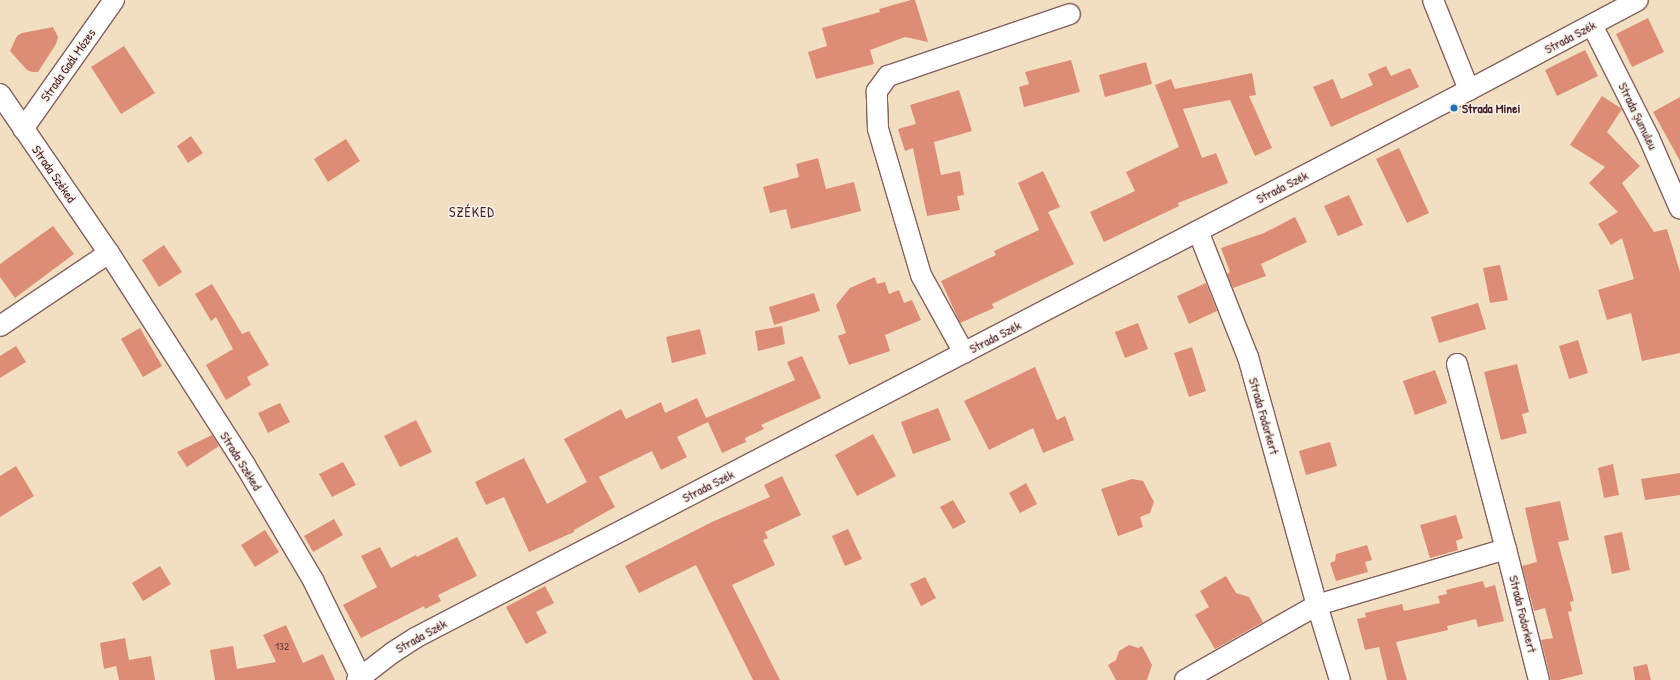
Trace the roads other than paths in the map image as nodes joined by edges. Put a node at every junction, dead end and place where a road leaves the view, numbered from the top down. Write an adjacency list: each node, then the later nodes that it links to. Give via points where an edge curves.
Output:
1 (114, 0): 8 (street, Strada Gaál Mózes)
2 (1433, 0): 6 (street)
3 (1638, 0): 5 (street, Strada Szék)
4 (1070, 14): 13 (street, via 888,76 877,92 878,129 921,275)
5 (1592, 25): 6 (street, Strada Szék); 9 (street, Strada Șumuleu, via 1649,138)
6 (1469, 90): 10 (street, Strada Szék)
7 (0, 94): 8 (street, Strada Széked)
8 (23, 129): 11 (street, Strada Széked)
9 (1680, 209)
10 (1198, 231): 13 (street, Strada Szék); 16 (street, Strada Fodorkert, via 1248,357)
11 (109, 253): 12 (street); 17 (street, Strada Széked, via 245,466 313,580)
12 (0, 326)
13 (964, 353): 17 (street, Strada Szék, via 415,638 392,652)
14 (1457, 364): 15 (street, Strada Fodorkert)
15 (1506, 549): 16 (street); 20 (street, Strada Fodorkert)
16 (1316, 605): 18 (street); 19 (street, Strada Fodorkert)
17 (360, 679)
18 (1185, 680)
19 (1340, 680)
20 (1539, 680)

